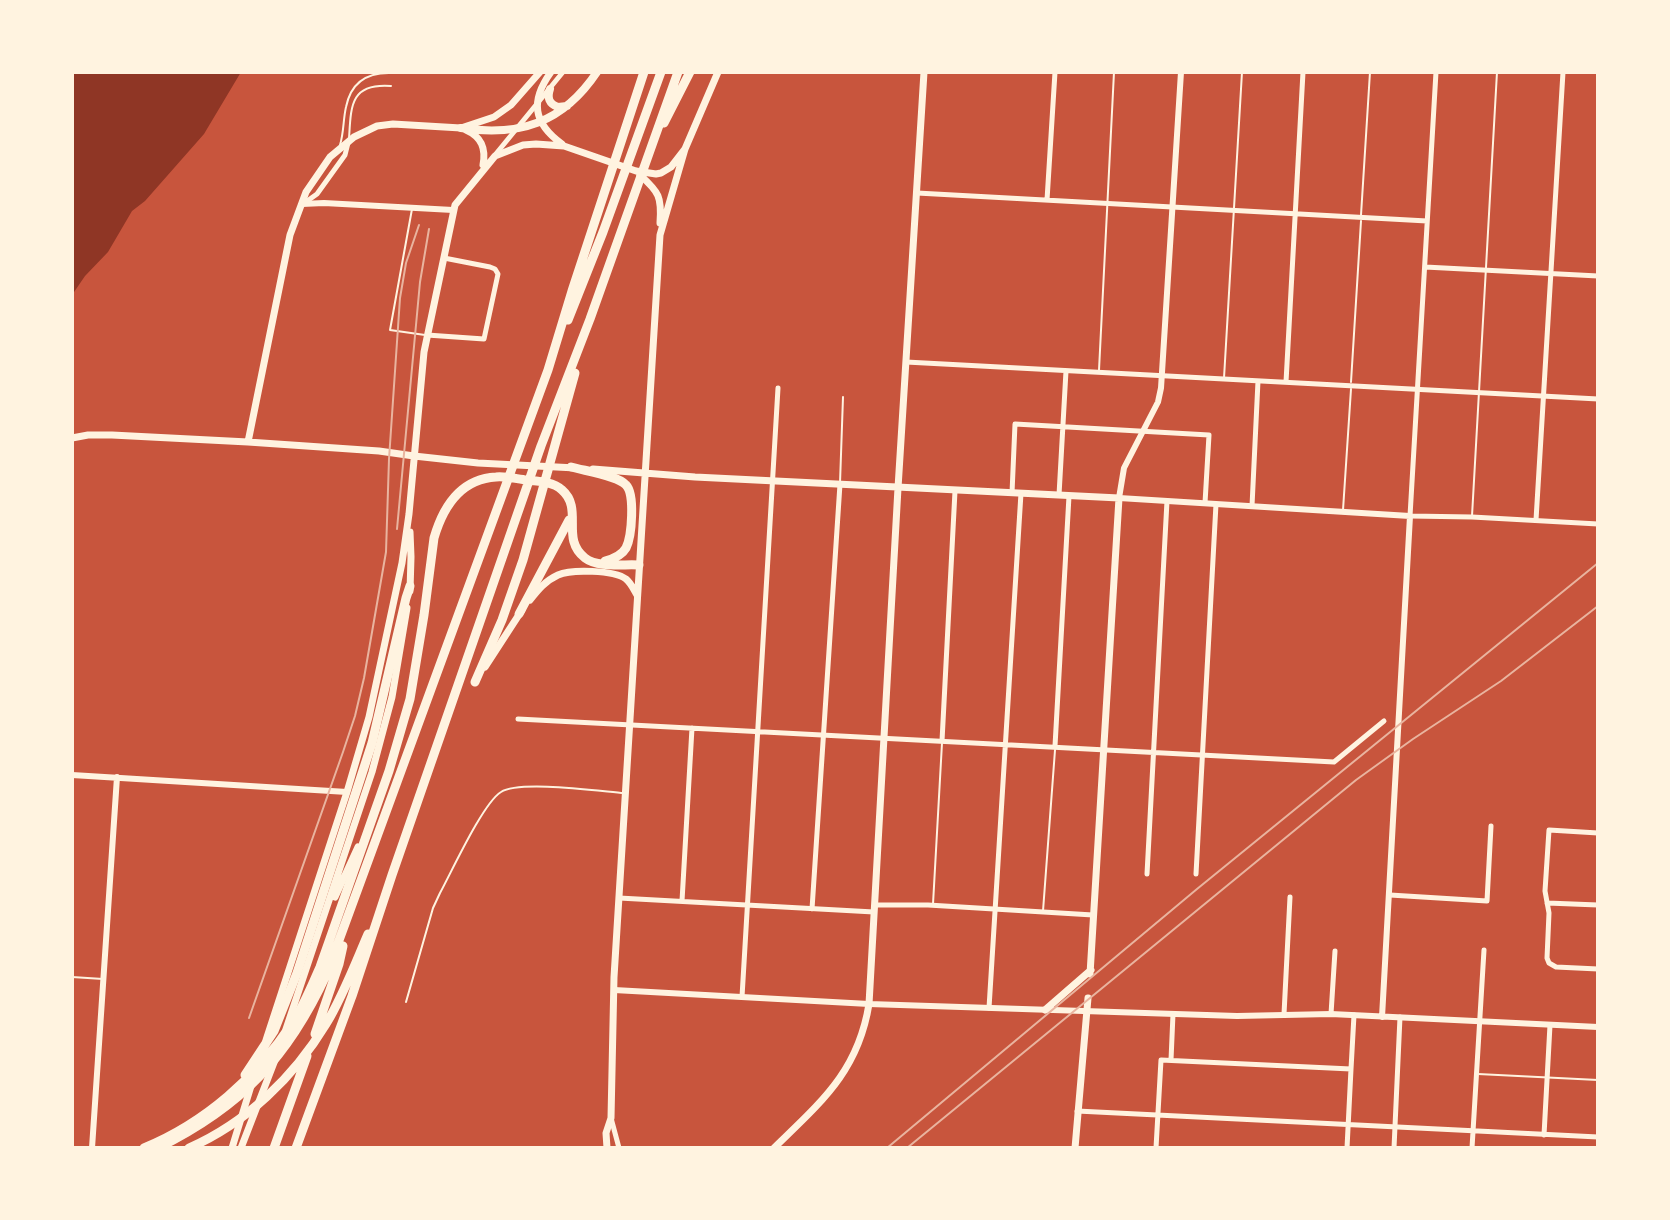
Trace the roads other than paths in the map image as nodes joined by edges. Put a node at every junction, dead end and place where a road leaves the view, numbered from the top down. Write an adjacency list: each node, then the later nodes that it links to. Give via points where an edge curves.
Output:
1 (540, 72): 26 (main road, via 501,113)
2 (551, 72): 23 (main road)
3 (563, 72): 22 (street)
4 (597, 72): 24 (highway)
5 (644, 72): 56 (highway)
6 (661, 72): 56 (highway)
7 (678, 72): 33 (highway)
8 (690, 72): 33 (highway)
9 (718, 72): 31 (main road)
10 (924, 72): 36 (main road)
11 (1055, 72): 37 (street)
12 (1114, 72): 38 (lane)
13 (1181, 72): 40 (street)
14 (1242, 72): 43 (lane)
15 (1303, 72): 44 (street)
16 (1370, 72): 45 (lane)
17 (1436, 72): 46 (street)
18 (1497, 72): 50 (lane)
19 (1563, 72): 51 (street)
20 (392, 73): 30 (lane, via 367,76 355,87)
21 (391, 86): 28 (lane, via 366,88 355,98)
22 (550, 89): 23 (street); 24 (highway, via 551,103)
23 (537, 104): 25 (main road); 27 (street)
24 (567, 106): 25 (highway)
25 (540, 122): 27 (highway); 29 (main road)
26 (461, 128): 27 (highway); 28 (main road, via 393,124); 34 (main road, via 482,143)
27 (514, 130): 32 (street)
28 (349, 140): 30 (main road); 39 (street, via 345,155 317,194)
29 (564, 146): 32 (main road, via 529,144); 35 (main road)
30 (339, 148): 39 (main road, via 321,167)
31 (685, 149): 35 (main road, via 666,171); 47 (main road)
32 (495, 156): 34 (main road)
33 (647, 158): 53 (highway)
34 (483, 168): 42 (main road)
35 (636, 171): 47 (main road, via 660,198)
36 (917, 193): 37 (street); 55 (main road)
37 (1047, 200): 38 (street)
38 (1107, 203): 40 (street); 58 (lane)
39 (302, 204): 41 (street); 73 (main road, via 292,225)
40 (1173, 207): 43 (street); 59 (street)
41 (413, 208): 42 (street); 54 (lane, via 390,330)
42 (453, 210): 48 (main road)
43 (1234, 210): 44 (street); 60 (lane)
44 (1295, 213): 45 (street); 62 (street)
45 (1361, 217): 46 (street); 63 (lane)
46 (1427, 221): 49 (street)
47 (660, 235): 76 (main road)
48 (443, 257): 54 (main road); 54 (street, via 490,267 498,274 484,339)
49 (1425, 267): 50 (street); 65 (street)
50 (1485, 270): 51 (street); 66 (lane)
51 (1551, 274): 52 (street); 67 (street)
52 (1598, 276)
53 (590, 319): 101 (highway, via 523,560); 124 (highway)
54 (426, 335): 74 (main road)
55 (906, 362): 57 (street); 79 (main road)
56 (548, 370): 137 (highway)
57 (1066, 371): 58 (street); 70 (street)
58 (1099, 372): 59 (street)
59 (1162, 376): 60 (street); 71 (street, via 1158,402)
60 (1224, 379): 61 (street)
61 (1258, 381): 62 (street); 89 (street)
62 (1286, 382): 63 (street)
63 (1351, 386): 65 (street); 90 (lane)
64 (778, 388): 77 (street)
65 (1418, 389): 66 (street); 92 (street)
66 (1478, 393): 67 (street); 93 (lane)
67 (1544, 396): 69 (street); 94 (street)
68 (843, 397): 78 (lane)
69 (1598, 399)
70 (1063, 426): 71 (street); 81 (street, via 1015,424); 82 (street)
71 (1144, 431): 84 (street, via 1124,468); 86 (street, via 1209,435)
72 (72, 438): 73 (main road)
73 (248, 442): 74 (main road)
74 (414, 456): 75 (main road); 91 (main road)
75 (571, 467): 76 (main road); 96 (highway, via 620,480 630,492 626,548)
76 (645, 473): 77 (main road); 97 (main road)
77 (772, 481): 78 (main road); 106 (street)
78 (840, 484): 79 (main road); 107 (street)
79 (898, 488): 80 (main road); 108 (main road)
80 (955, 491): 81 (main road); 109 (street)
81 (1016, 493): 82 (main road); 110 (street)
82 (1059, 495): 83 (main road)
83 (1069, 495): 84 (main road); 111 (street)
84 (1119, 498): 85 (street); 112 (main road)
85 (1167, 501): 86 (street); 113 (street)
86 (1205, 503): 87 (street)
87 (1216, 504): 89 (street); 114 (street)
88 (572, 505): 96 (highway, via 573,544 588,561); 100 (highway, via 566,528); 175 (highway, via 562,489 552,485 496,477 468,484 445,508 434,538 401,733 320,967 294,1020 256,1070 223,1101)
89 (1252, 506): 90 (street)
90 (1343, 511): 92 (street)
91 (409, 514): 98 (main road); 117 (main road, via 379,674)
92 (1410, 516): 93 (street); 125 (street)
93 (1472, 517): 94 (street)
94 (1536, 520): 95 (street)
95 (1598, 524)
96 (598, 563): 97 (highway)
97 (639, 565): 99 (main road)
98 (410, 586): 139 (main road, via 384,730); 175 (highway, via 353,807 274,1031 221,1100 194,1122)
99 (637, 596): 100 (main road, via 619,576 567,572 543,584); 104 (main road)
100 (519, 614): 101 (main road)
101 (475, 682)
102 (518, 719): 104 (street)
103 (1384, 721): 114 (street, via 1334,762)
104 (630, 725): 105 (street); 118 (main road)
105 (692, 728): 106 (street); 128 (street)
106 (758, 731): 107 (street); 130 (street)
107 (824, 735): 108 (street); 134 (street)
108 (884, 738): 109 (street); 133 (main road)
109 (942, 742): 110 (street); 132 (lane)
110 (1005, 744): 111 (street); 135 (street)
111 (1055, 746): 112 (street); 136 (lane)
112 (1104, 749): 113 (street); 138 (main road)
113 (1154, 751): 114 (street); 122 (street)
114 (1203, 754): 123 (street)
115 (72, 775): 116 (street)
116 (117, 777): 117 (street); 144 (street)
117 (347, 792): 178 (main road)
118 (625, 793): 127 (main road); 147 (lane, via 520,786 502,791 488,804 440,893)
119 (1491, 826): 125 (street, via 1487,901)
120 (1598, 833): 129 (street, via 1549,830)
121 (362, 839): 139 (main road)
122 (1147, 874)
123 (1196, 874)
124 (392, 875): 177 (highway, via 337,1003 308,1052 255,1106); 181 (highway)
125 (1390, 895): 156 (street)
126 (1290, 897): 153 (street)
127 (619, 898): 128 (street); 145 (main road)
128 (682, 901): 130 (street)
129 (1547, 903): 131 (street); 142 (street, via 1551,965)
130 (747, 905): 134 (street); 146 (street)
131 (1598, 905)
132 (933, 906): 133 (street); 135 (street)
133 (874, 908): 134 (street); 148 (main road)
134 (812, 909)
135 (995, 910): 136 (street); 150 (street)
136 (1043, 912): 138 (street)
137 (349, 915): 176 (highway, via 327,973 286,1046 222,1110); 180 (highway, via 339,964)
138 (1094, 916): 151 (main road, via 1091,972)
139 (316, 939): 179 (main road)
140 (1484, 950): 158 (street)
141 (1335, 951): 154 (street)
142 (1598, 969)
143 (72, 977): 144 (lane)
144 (103, 979): 174 (street)
145 (614, 990): 146 (street); 168 (main road)
146 (742, 997): 148 (street)
147 (406, 1002)
148 (869, 1004): 150 (street); 184 (main road, via 846,1071)
149 (1086, 1006): 151 (street); 152 (street); 166 (main road)
150 (989, 1008): 151 (street)
151 (1043, 1010)
152 (1173, 1014): 153 (street); 161 (street)
153 (1284, 1014): 154 (street)
154 (1331, 1014): 155 (street)
155 (1354, 1015): 156 (street); 162 (street)
156 (1382, 1017): 157 (street)
157 (1400, 1017): 158 (street); 170 (street)
158 (1480, 1022): 159 (street); 163 (street)
159 (1550, 1025): 160 (street); 164 (street)
160 (1598, 1027)
161 (1171, 1060): 162 (street); 167 (street, via 1161,1060)
162 (1351, 1069): 169 (street)
163 (1477, 1074): 164 (lane); 171 (street)
164 (1547, 1077): 165 (lane); 172 (street)
165 (1598, 1080)
166 (1077, 1111): 167 (street); 185 (main road)
167 (1158, 1115): 169 (street); 186 (street)
168 (611, 1118): 182 (main road); 183 (street)
169 (1348, 1125): 170 (street); 187 (street)
170 (1395, 1127): 171 (street); 188 (street)
171 (1473, 1131): 172 (street); 189 (street)
172 (1544, 1135): 173 (street)
173 (1598, 1137)
174 (92, 1148)
175 (143, 1148)
176 (158, 1148)
177 (189, 1148)
178 (232, 1148)
179 (241, 1148)
180 (274, 1148)
181 (296, 1148)
182 (607, 1148)
183 (619, 1148)
184 (774, 1148)
185 (1075, 1148)
186 (1156, 1148)
187 (1347, 1148)
188 (1394, 1148)
189 (1472, 1148)

